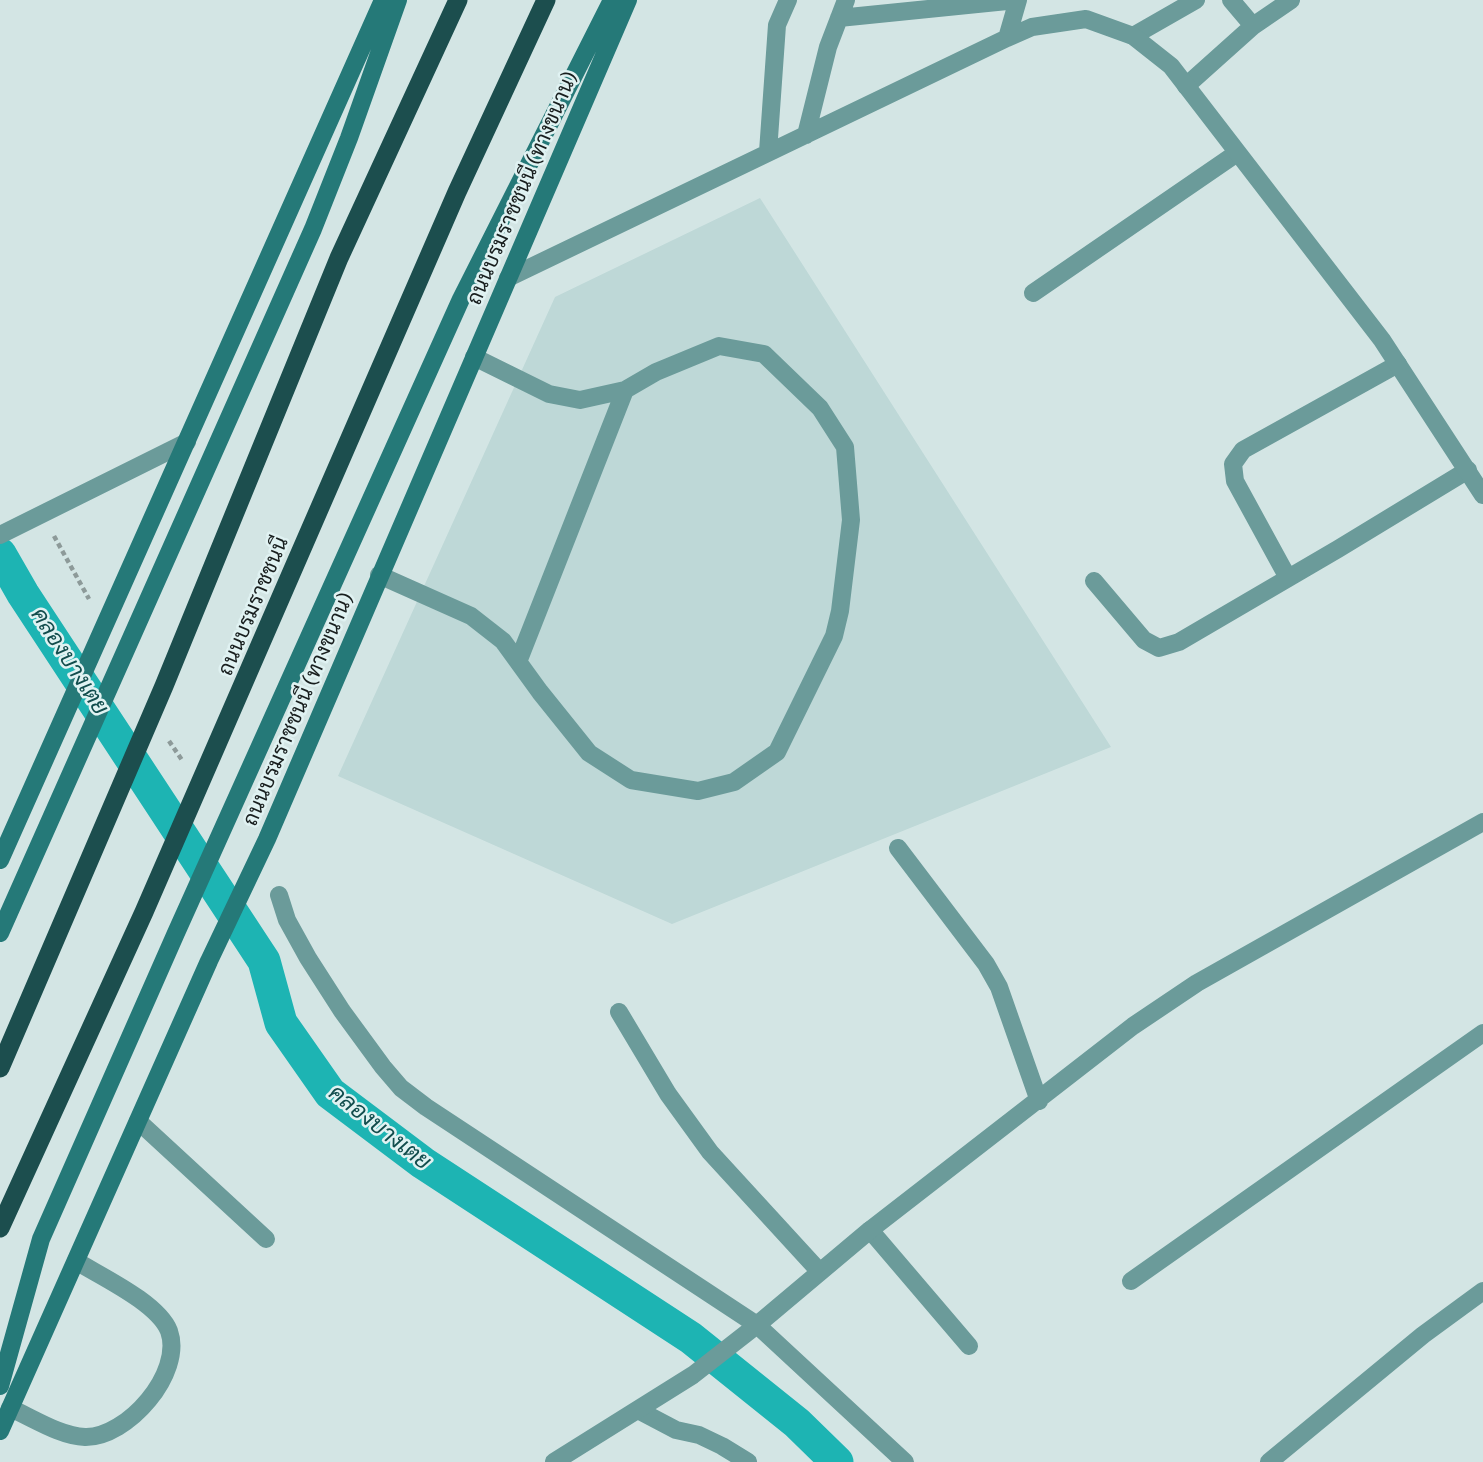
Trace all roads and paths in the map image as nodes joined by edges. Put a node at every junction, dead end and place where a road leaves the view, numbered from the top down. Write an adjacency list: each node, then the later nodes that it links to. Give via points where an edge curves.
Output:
1 (383, 0): 26 (main road)
2 (398, 0): 38 (main road, via 313,229)
3 (458, 0): 41 (highway, via 339,258 164,686)
4 (545, 0): 44 (highway, ถนนบรมราชชนนี)
5 (612, 0): 53 (main road, via 461,299 176,933 41,1239)
6 (628, 0): 21 (main road, ถนนบรมราชชนนี (ทางขนาน))
7 (789, 0): 19 (street, via 778,25)
8 (846, 0): 13 (street)
9 (1018, 0): 13 (street); 16 (street)
10 (1195, 0): 15 (street)
11 (1231, 0): 14 (street)
12 (1291, 0): 14 (street)
13 (839, 18): 18 (street)
14 (1253, 26): 17 (street)
15 (1133, 36): 16 (street, via 1086,19 1032,27); 17 (street, via 1171,66)
16 (1007, 38): 18 (street)
17 (1186, 86): 20 (street)
18 (806, 135): 19 (street)
19 (768, 152): 21 (street)
20 (1237, 153): 22 (street); 24 (street)
21 (508, 278): 23 (main road, ถนนบรมราชชนนี (ทางขนาน))
22 (1033, 293)
23 (474, 357): 25 (street, via 549,394 580,400); 30 (main road, ถนนบรมราชชนนี (ทางขนาน))
24 (1398, 364): 27 (street); 31 (street, via 1244,450 1233,464 1235,481)
25 (625, 390): 33 (street); 33 (street, via 719,346 764,354 821,408 845,447 851,520 834,636 777,752 734,782 698,791 631,780 589,753)
26 (187, 442): 29 (street); 36 (main road)
27 (1468, 470): 28 (street); 31 (street)
28 (1483, 495)
29 (6, 532)
30 (379, 575): 33 (street, via 471,616 503,641); 43 (main road, ถนนบรมราชชนนี (ทางขนาน), via 267,839)
31 (1288, 578): 32 (street, via 1179,642 1159,648 1144,640)
32 (1094, 581)
33 (517, 662)
34 (1483, 822): 42 (street, via 1197,983 1133,1026)
35 (898, 848): 42 (street, via 992,976)
36 (0, 860)
37 (279, 895): 51 (street, via 286,919 308,958 401,1088)
38 (0, 933)
39 (619, 1012): 48 (street, via 668,1094 710,1152)
40 (1483, 1033): 49 (street)
41 (0, 1068)
42 (1039, 1101): 45 (street)
43 (138, 1121): 46 (street); 47 (main road, ถนนบรมราชชนนี (ทางขนาน))
44 (0, 1228)
45 (870, 1230): 48 (street); 52 (street)
46 (265, 1239)
47 (76, 1261): 54 (main road, ถนนบรมราชชนนี (ทางขนาน)); 54 (street, via 149,1305 169,1331 171,1355 164,1377 144,1406 114,1430 86,1437)
48 (820, 1272): 51 (street)
49 (1131, 1281)
50 (1483, 1291): 60 (street)
51 (757, 1325): 55 (street); 59 (street)
52 (970, 1346)
53 (0, 1385)
54 (10, 1408): 56 (main road, ถนนบรมราชชนนี (ทางขนาน))
55 (638, 1410): 57 (street); 58 (street)
56 (0, 1431)
57 (554, 1462)
58 (748, 1462)
59 (905, 1462)
60 (1269, 1462)

